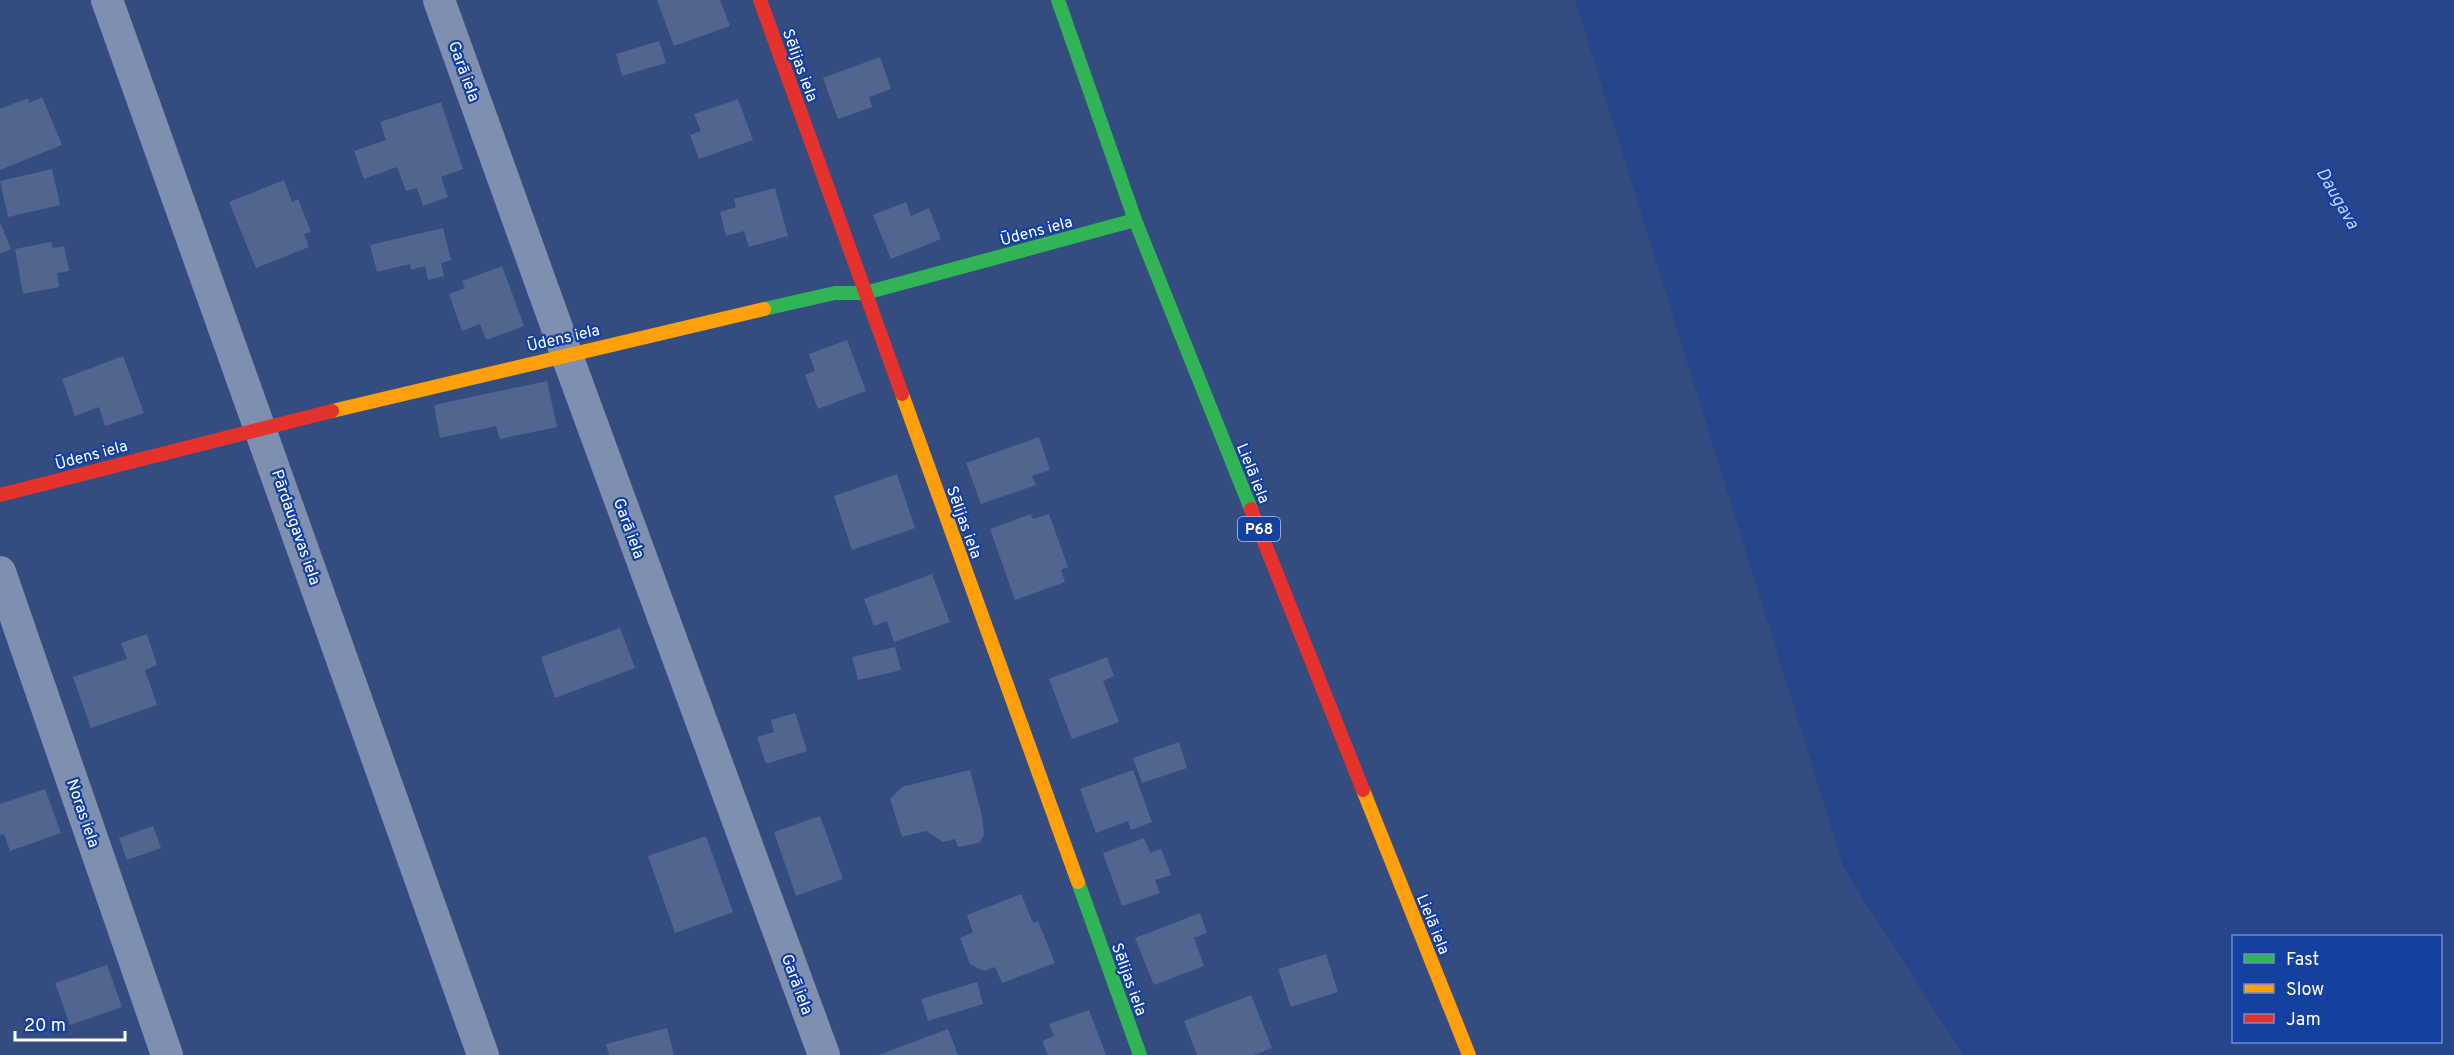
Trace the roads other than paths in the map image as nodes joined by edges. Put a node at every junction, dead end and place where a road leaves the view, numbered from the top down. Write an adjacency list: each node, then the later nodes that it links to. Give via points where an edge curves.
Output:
1 (107, 0): 8 (street, Pārdaugavas iela)
2 (439, 0): 7 (street, Garā iela)
3 (760, 0): 6 (main road, Sēlijas iela)
4 (1058, 0): 5 (main road, Lielā iela / P68)
5 (1135, 220): 6 (main road, Ūdens iela); 15 (main road, Lielā iela / P68)
6 (865, 293): 7 (main road, Ūdens iela, via 835,293); 14 (main road, Sēlijas iela)
7 (566, 353): 8 (main road, Ūdens iela); 13 (street, Garā iela)
8 (261, 427): 9 (main road, Ūdens iela); 12 (street, Pārdaugavas iela)
9 (0, 495)
10 (0, 572): 11 (street, Noras iela)
11 (167, 1055)
12 (483, 1055)
13 (824, 1055)
14 (1140, 1055)
15 (1469, 1055)

